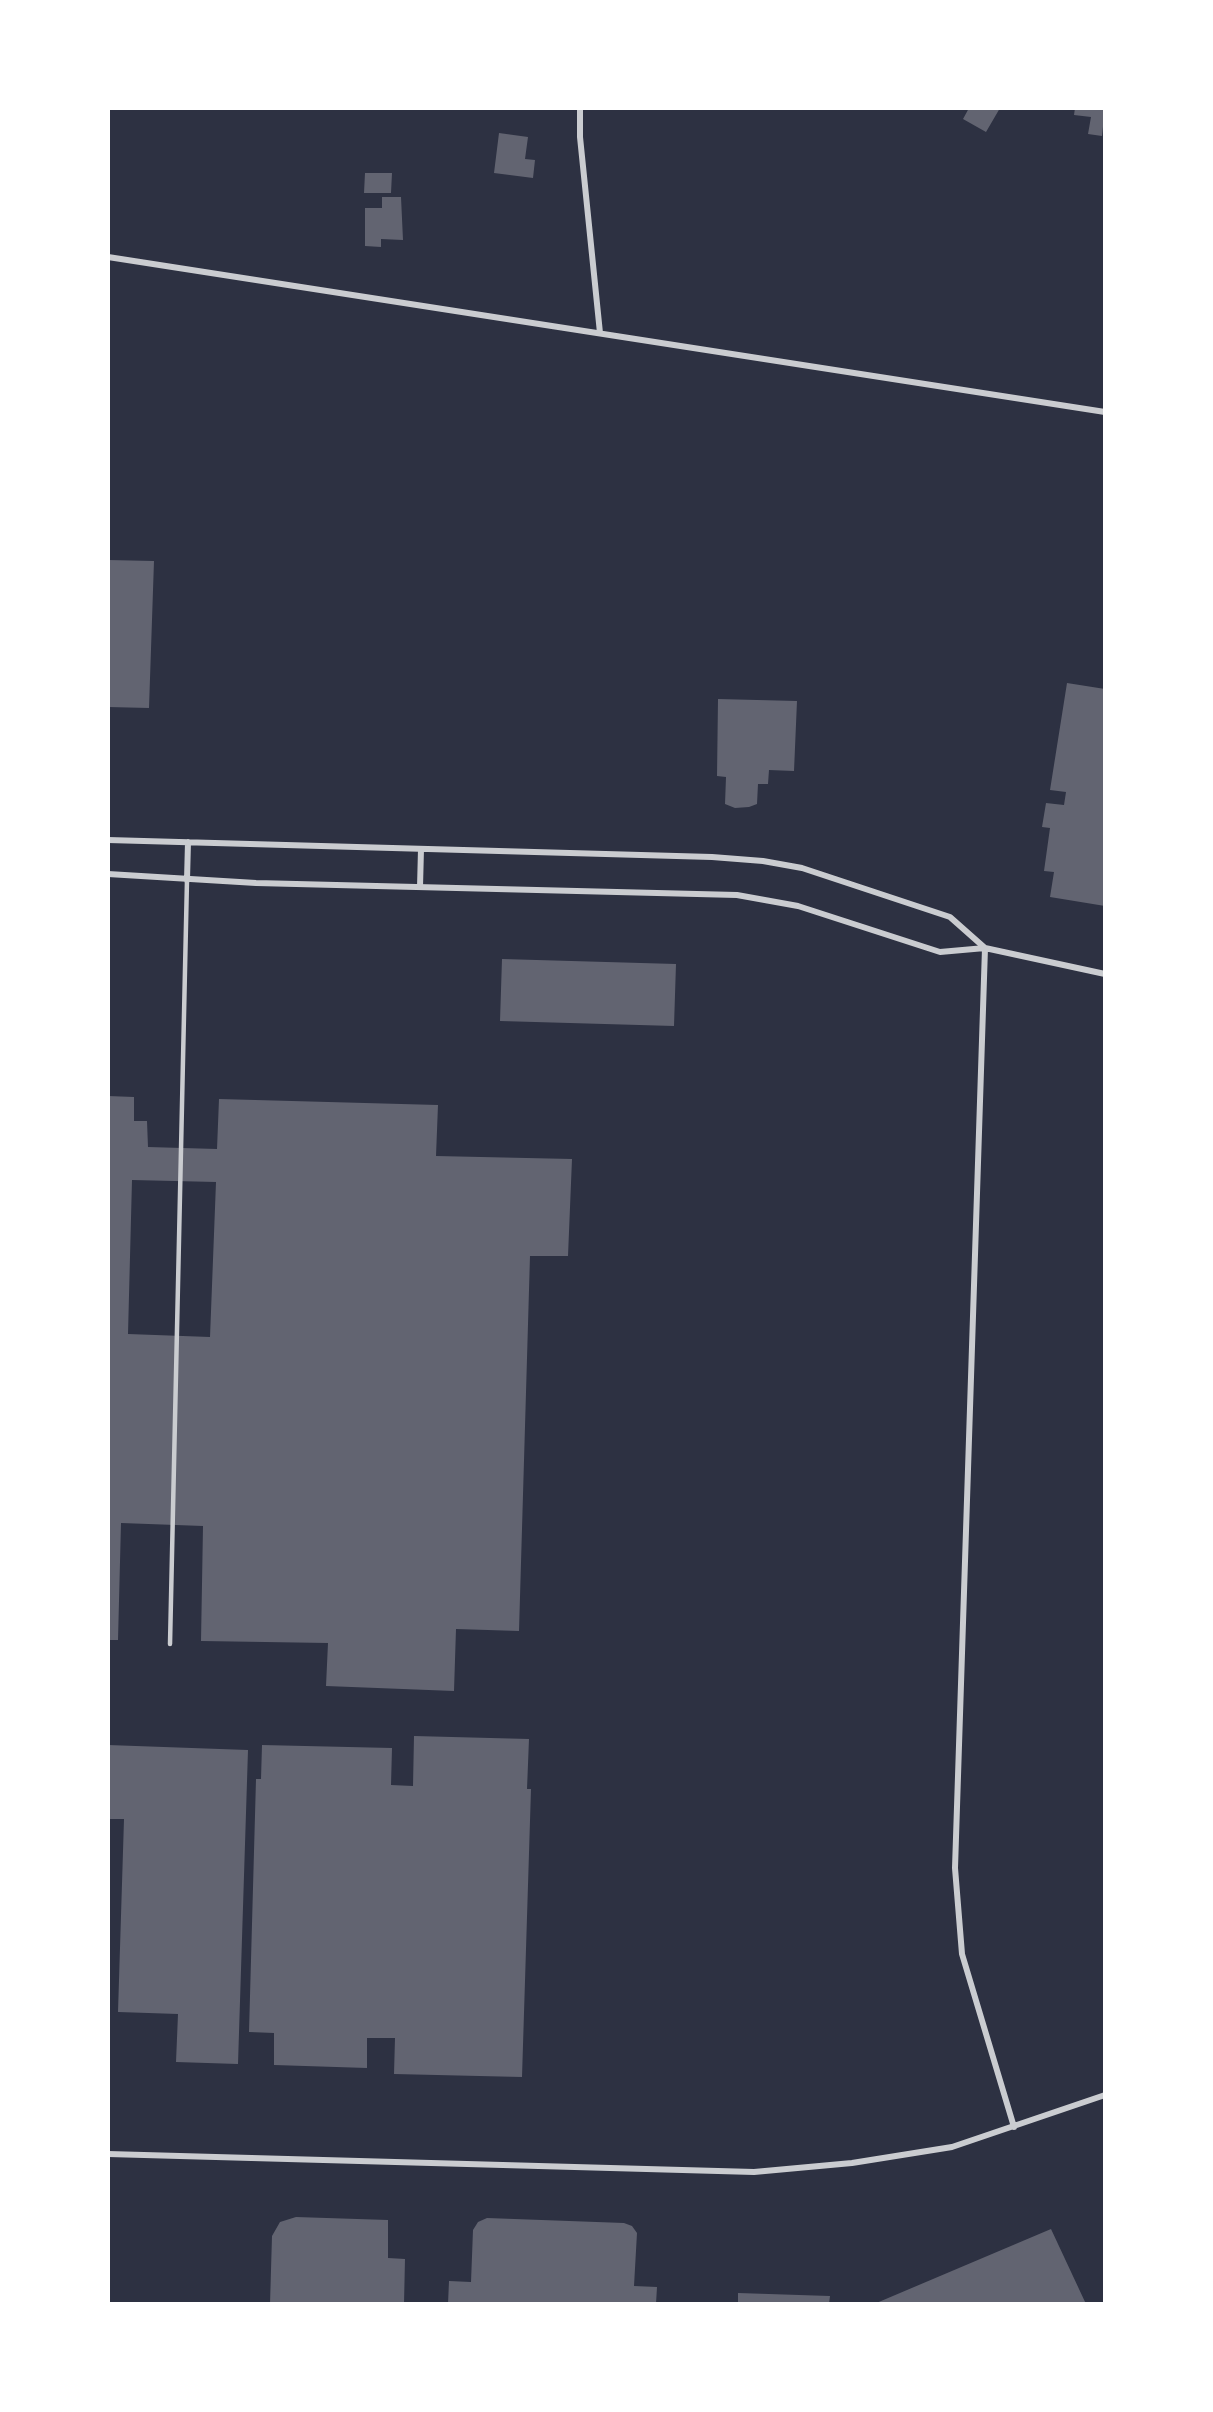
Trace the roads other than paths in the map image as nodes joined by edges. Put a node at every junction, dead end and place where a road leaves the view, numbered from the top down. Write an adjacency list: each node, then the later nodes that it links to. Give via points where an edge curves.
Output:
1 (580, 108): 3 (street)
2 (108, 257): 3 (street)
3 (600, 333): 4 (street)
4 (1105, 412)
5 (108, 840): 6 (street)
6 (188, 842): 7 (street); 9 (street)
7 (421, 849): 10 (street); 11 (street, via 763,861 802,868 950,917)
8 (108, 874): 9 (street)
9 (187, 880): 10 (street); 13 (lane)
10 (420, 887): 11 (street, via 737,896 798,906 940,952)
11 (985, 948): 12 (street); 15 (street, via 955,1868 962,1954)
12 (1105, 974)
13 (170, 1644)
14 (1105, 2095): 15 (street)
15 (1014, 2127): 16 (street, via 952,2147 852,2163 754,2172)
16 (109, 2153)

